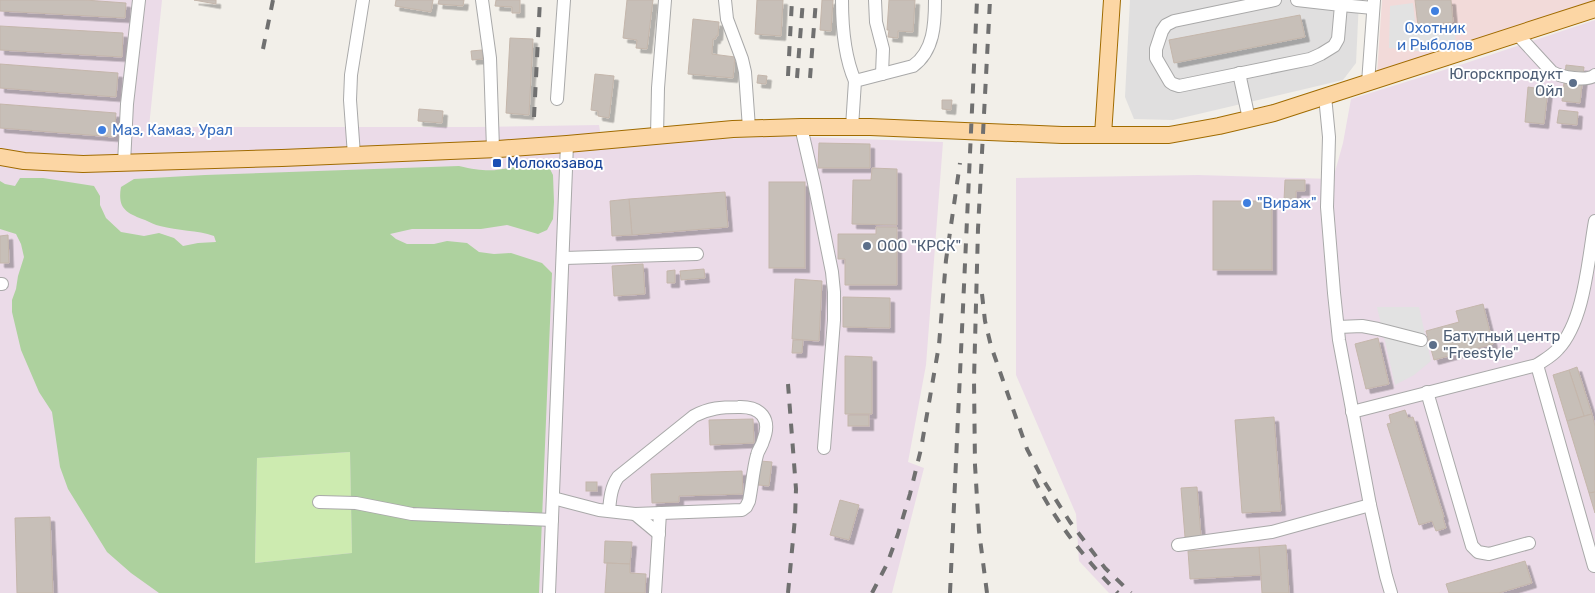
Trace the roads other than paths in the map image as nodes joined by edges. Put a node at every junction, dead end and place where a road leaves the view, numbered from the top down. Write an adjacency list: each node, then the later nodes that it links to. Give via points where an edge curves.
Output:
1 (139, 0): 34 (street)
2 (363, 0): 32 (street, via 351,75)
3 (482, 0): 31 (street, via 490,58)
4 (564, 0): 23 (street)
5 (665, 0): 29 (street)
6 (726, 0): 27 (street, via 727,19 745,72)
7 (842, 0): 20 (street, via 846,53)
8 (875, 0): 18 (street)
9 (935, 0): 18 (street, via 932,38 925,54 913,66)
10 (1112, 0): 28 (main road)
11 (1275, 0): 17 (street, via 1174,21 1162,31 1156,58 1173,84 1179,86)
12 (1297, 0): 14 (street)
13 (1374, 4): 14 (street); 21 (street)
14 (1341, 5): 17 (street, via 1338,39 1334,46 1310,59)
15 (1595, 9): 16 (main road)
16 (1518, 35): 19 (street, via 1552,72 1588,79); 21 (main road)
17 (1239, 73): 24 (street)
18 (882, 74): 20 (street)
19 (1595, 75)
20 (855, 80): 26 (street)
21 (1368, 83): 22 (main road)
22 (1325, 96): 24 (main road); 38 (street, via 1329,137 1327,207)
23 (557, 99)
24 (1249, 119): 28 (main road, via 1169,135)
25 (801, 126): 26 (main road); 27 (main road); 43 (street, via 834,292)
26 (852, 127): 28 (main road)
27 (749, 128): 29 (main road)
28 (1103, 135)
29 (657, 136): 30 (main road)
30 (567, 144): 31 (main road); 37 (street)
31 (493, 149): 32 (main road)
32 (354, 155): 34 (main road)
33 (0, 157): 34 (main road, via 46,163)
34 (124, 163)
35 (1595, 221): 40 (street, via 1581,302 1568,336 1550,357)
36 (697, 254): 37 (street)
37 (564, 258): 44 (street)
38 (1338, 327): 39 (street, via 1362,326); 42 (street)
39 (1421, 340)
40 (1537, 365): 41 (street); 54 (street)
41 (1427, 392): 42 (street); 52 (street, via 1472,546 1478,552 1490,554)
42 (1352, 412): 46 (street)
43 (824, 448)
44 (553, 498): 47 (street); 50 (street)
45 (320, 502): 50 (street, via 356,504 412,514)
46 (1370, 506): 53 (street, via 1272,532); 57 (street)
47 (608, 511): 48 (street, via 618,477 694,416 714,408 745,406 759,410 766,423 766,431 757,454 746,506 742,510); 49 (street)
48 (660, 513): 49 (street); 51 (street)
49 (635, 514): 51 (street)
50 (552, 520): 55 (street)
51 (659, 534): 56 (street)
52 (1529, 543)
53 (1178, 545)
54 (1594, 566)
55 (549, 593)
56 (655, 593)
57 (1391, 593)

